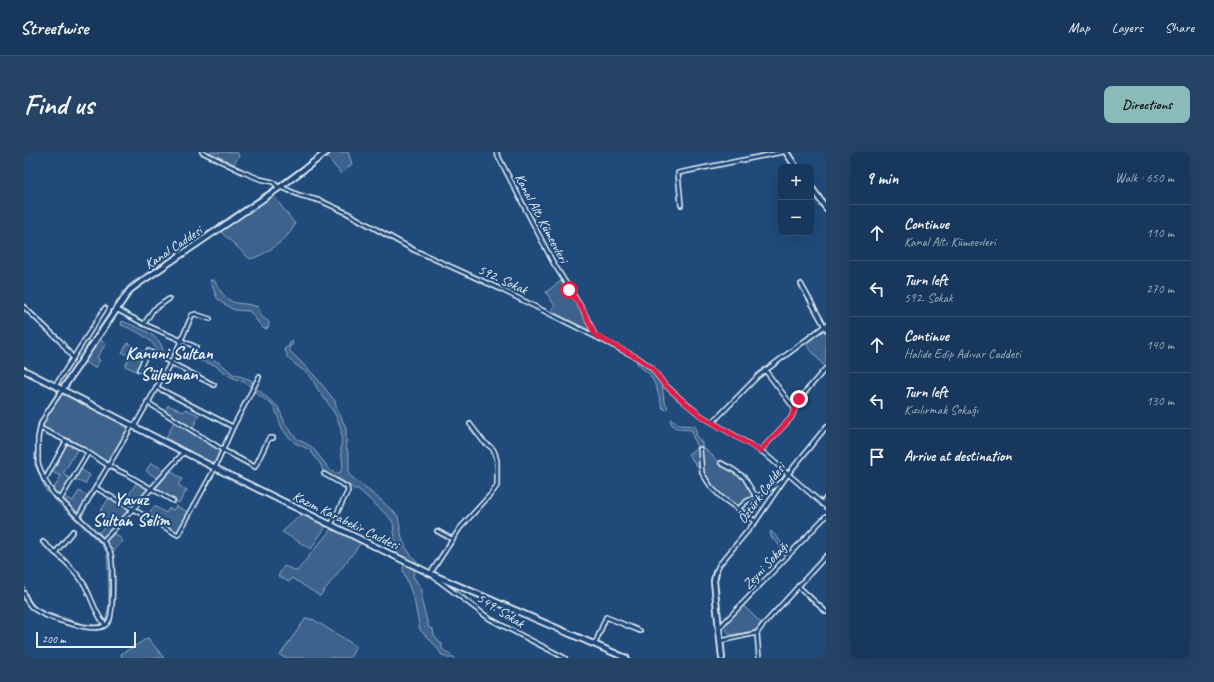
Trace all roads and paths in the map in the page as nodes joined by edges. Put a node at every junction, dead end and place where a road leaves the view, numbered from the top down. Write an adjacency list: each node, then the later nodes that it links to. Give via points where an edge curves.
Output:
1 (202, 152): 6 (street, 592. Sokak)
2 (327, 152): 6 (street, Kanal Caddesi)
3 (496, 152): 18 (street, Kanal Altı Kümeevleri, via 554,264 583,310)
4 (784, 152): 5 (street); 8 (street, via 678,173)
5 (794, 164)
6 (278, 186): 14 (street, Kanal Caddesi, via 136,286); 18 (street, 592. Sokak, via 345,212 414,250)
7 (814, 191): 9 (street)
8 (681, 205)
9 (826, 208)
10 (801, 284): 17 (street)
11 (170, 299): 16 (street, via 153,310)
12 (24, 307): 21 (street, via 60,341)
13 (105, 308): 21 (street)
14 (116, 309): 16 (street); 31 (street, Kanal Caddesi)
15 (210, 319): 19 (street, via 193,314)
16 (144, 324): 19 (street)
17 (825, 326): 26 (street)
18 (595, 335): 34 (street, 592. Sokak, via 652,368 673,392 700,415)
19 (180, 340): 20 (street); 22 (street)
20 (196, 347)
21 (73, 358): 28 (street)
22 (170, 362): 25 (street, via 148,351); 29 (street); 30 (street)
23 (826, 368): 33 (street)
24 (24, 370): 28 (street)
25 (139, 370)
26 (765, 370): 33 (street); 34 (street)
27 (260, 377): 37 (street)
28 (55, 386): 31 (street, Kazım Karabekir Caddesi)
29 (214, 386)
30 (156, 387): 32 (street); 37 (street)
31 (62, 390): 36 (street, Kazım Karabekir Caddesi); 39 (street)
32 (147, 402): 36 (street); 43 (street)
33 (794, 408): 44 (street, via 791,418)
34 (713, 422): 44 (street, 592. Sokak)
35 (470, 424): 70 (street, via 495,453 498,483)
36 (133, 426): 45 (street, Kazım Karabekir Caddesi); 48 (street)
37 (233, 426): 43 (street)
38 (826, 427): 51 (street, Öztürk Caddesi)
39 (40, 428): 41 (street); 52 (street, via 37,454)
40 (273, 438): 43 (street, via 269,438 255,467)
41 (66, 441): 46 (street); 52 (street)
42 (700, 449): 63 (street, via 702,473 715,492)
43 (223, 450): 49 (street)
44 (760, 451): 51 (street, 592. Sokak)
45 (184, 452): 49 (street, Kazım Karabekir Caddesi); 55 (street)
46 (88, 453): 48 (street); 58 (street)
47 (721, 463): 56 (street, via 744,477)
48 (109, 466): 54 (street); 55 (street)
49 (215, 468): 62 (street, via 178,535); 67 (street, Kazım Karabekir Caddesi)
50 (324, 474): 67 (street, via 346,486 348,490)
51 (788, 474): 53 (street, Öztürk Caddesi); 60 (street, 592. Sokak)
52 (44, 479): 58 (street)
53 (784, 480): 56 (street); 66 (street, Öztürk Caddesi)
54 (96, 488): 62 (street); 65 (street)
55 (152, 489): 59 (street); 62 (street)
56 (756, 497): 63 (street)
57 (826, 498): 60 (street)
58 (60, 500): 65 (street)
59 (173, 501)
60 (822, 504): 61 (street, 592. Sokak)
61 (826, 507)
62 (133, 509): 71 (street)
63 (738, 509): 66 (street)
64 (826, 516): 81 (street, Zeyni Sokağı)
65 (78, 517): 71 (street)
66 (756, 521): 75 (street, Öztürk Caddesi)
67 (331, 525): 76 (street, Kazım Karabekir Caddesi)
68 (73, 531): 73 (street)
69 (437, 531): 70 (street)
70 (452, 539): 76 (street)
71 (103, 541): 80 (street, via 112,560 112,613)
72 (43, 542): 73 (street)
73 (55, 553): 80 (street, via 80,578)
74 (826, 556): 77 (street)
75 (716, 572): 81 (street, via 714,581)
76 (430, 574): 85 (street, Kazım Karabekir Caddesi); 86 (street, 549. Sokak, via 499,625)
77 (798, 586): 79 (street); 83 (street)
78 (24, 593): 80 (street, via 30,606 42,613 86,627 100,628)
79 (826, 612)
80 (105, 625)
81 (719, 628): 84 (street)
82 (640, 631): 85 (street, via 606,617)
83 (757, 633): 84 (street); 89 (street)
84 (720, 641): 88 (street)
85 (594, 644): 87 (street, Kazım Karabekir Caddesi)
86 (565, 658)
87 (626, 658)
88 (722, 658)
89 (760, 658)

